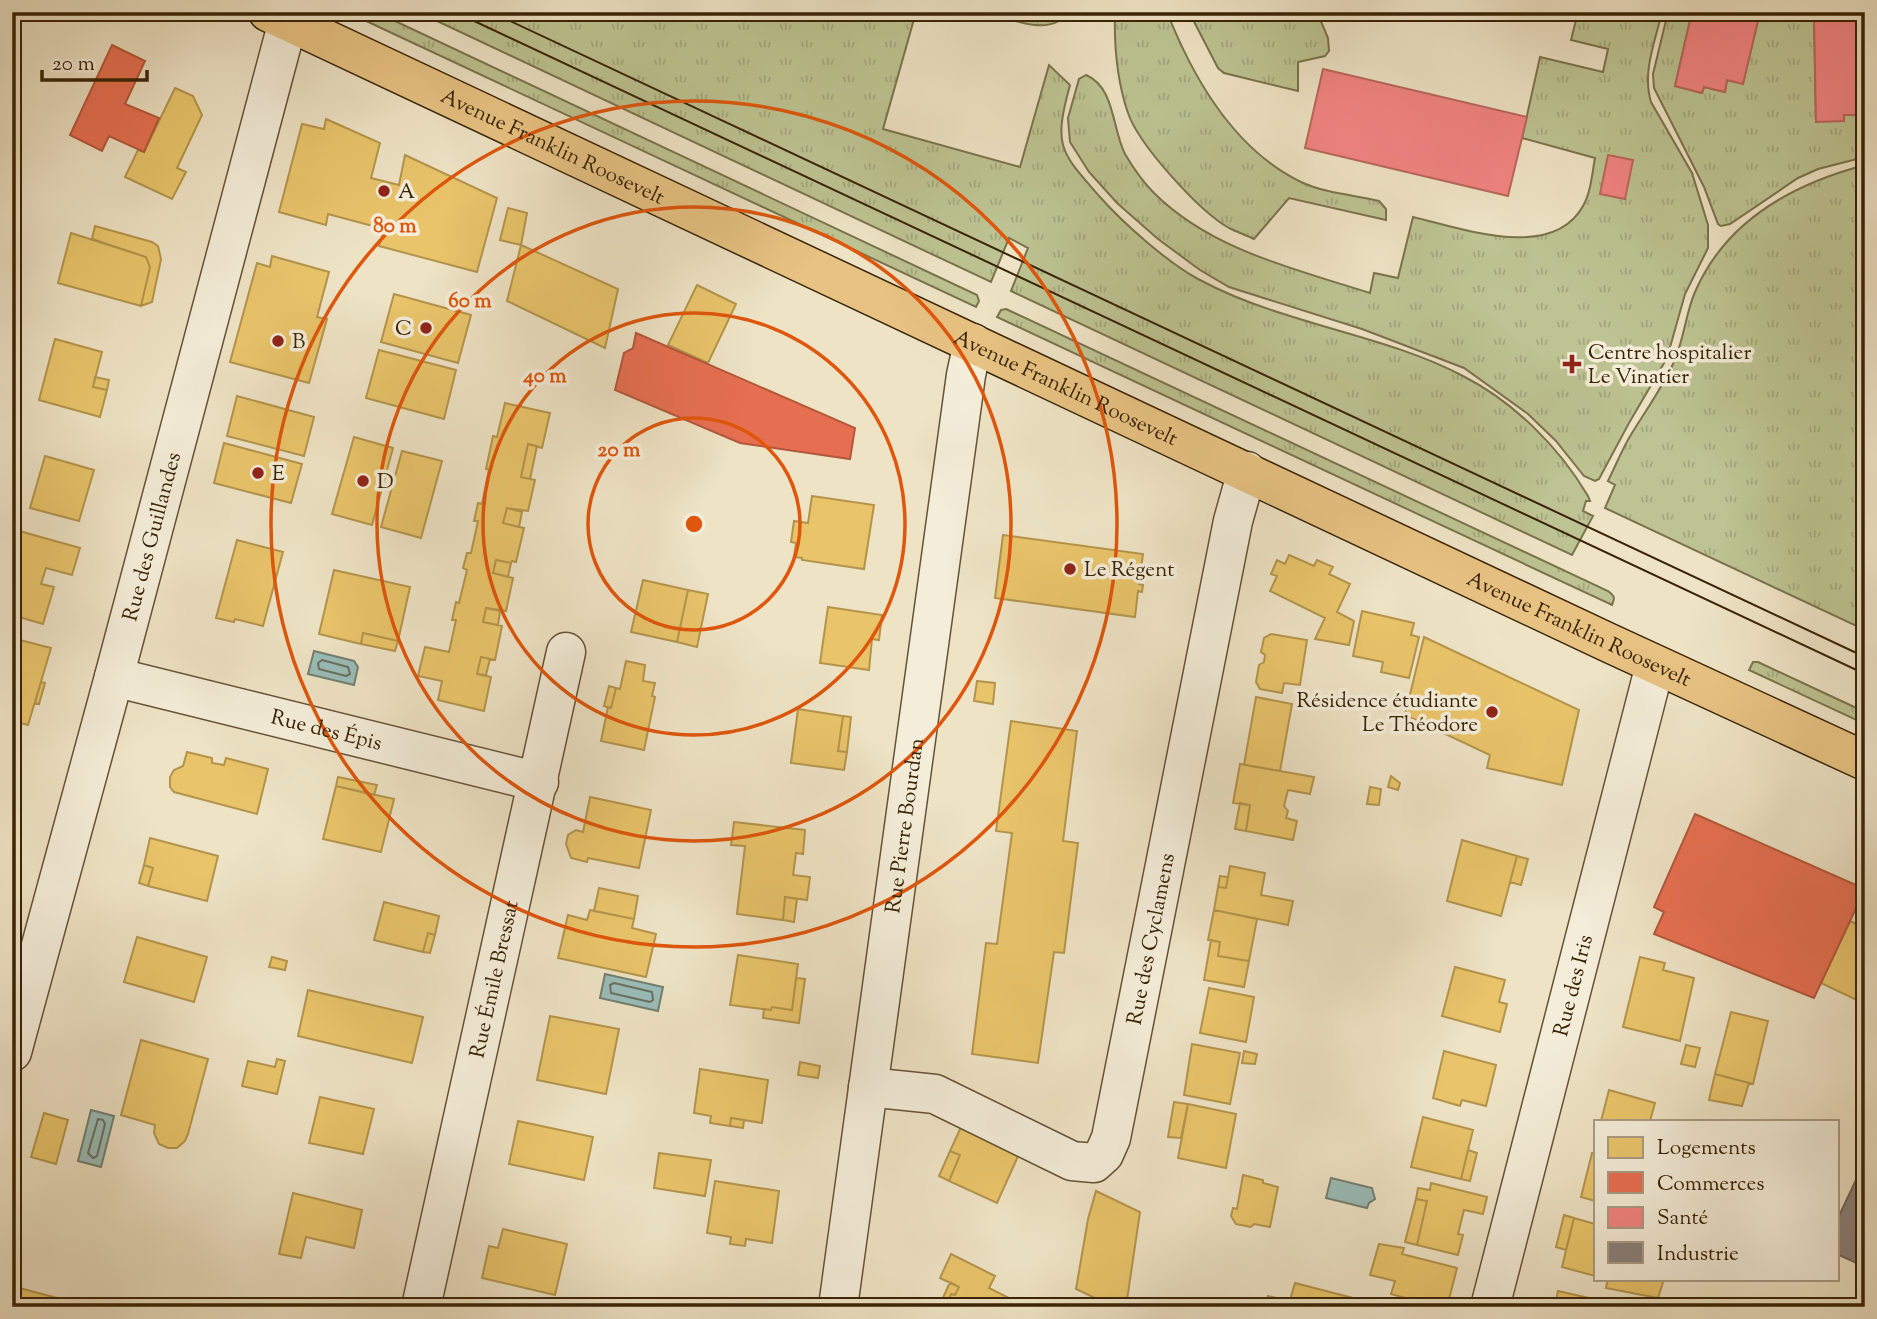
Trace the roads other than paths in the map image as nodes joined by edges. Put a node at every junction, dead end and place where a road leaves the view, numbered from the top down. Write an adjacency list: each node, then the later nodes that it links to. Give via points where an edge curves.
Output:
1 (278, 17): 2 (main road, Avenue Franklin Roosevelt); 6 (street, Rue des Guillandes)
2 (973, 343): 3 (main road, Avenue Franklin Roosevelt); 10 (street, Rue Pierre Bourdan)
3 (1247, 471): 5 (main road, Avenue Franklin Roosevelt); 10 (street, Rue des Cyclamens, via 1111,1138 1104,1154 1094,1163 1072,1161 935,1094)
4 (566, 652): 8 (street, Rue Émile Bressat)
5 (1655, 665): 7 (main road, Avenue Franklin Roosevelt); 13 (street, Rue des Iris)
6 (114, 677): 8 (street, Rue des Épis); 9 (street, Rue des Guillandes)
7 (1865, 761)
8 (539, 782): 11 (street, Rue Émile Bressat)
9 (12, 1052)
10 (868, 1087): 12 (street, Rue Pierre Bourdan)
11 (421, 1307)
12 (838, 1307)
13 (1490, 1307)

